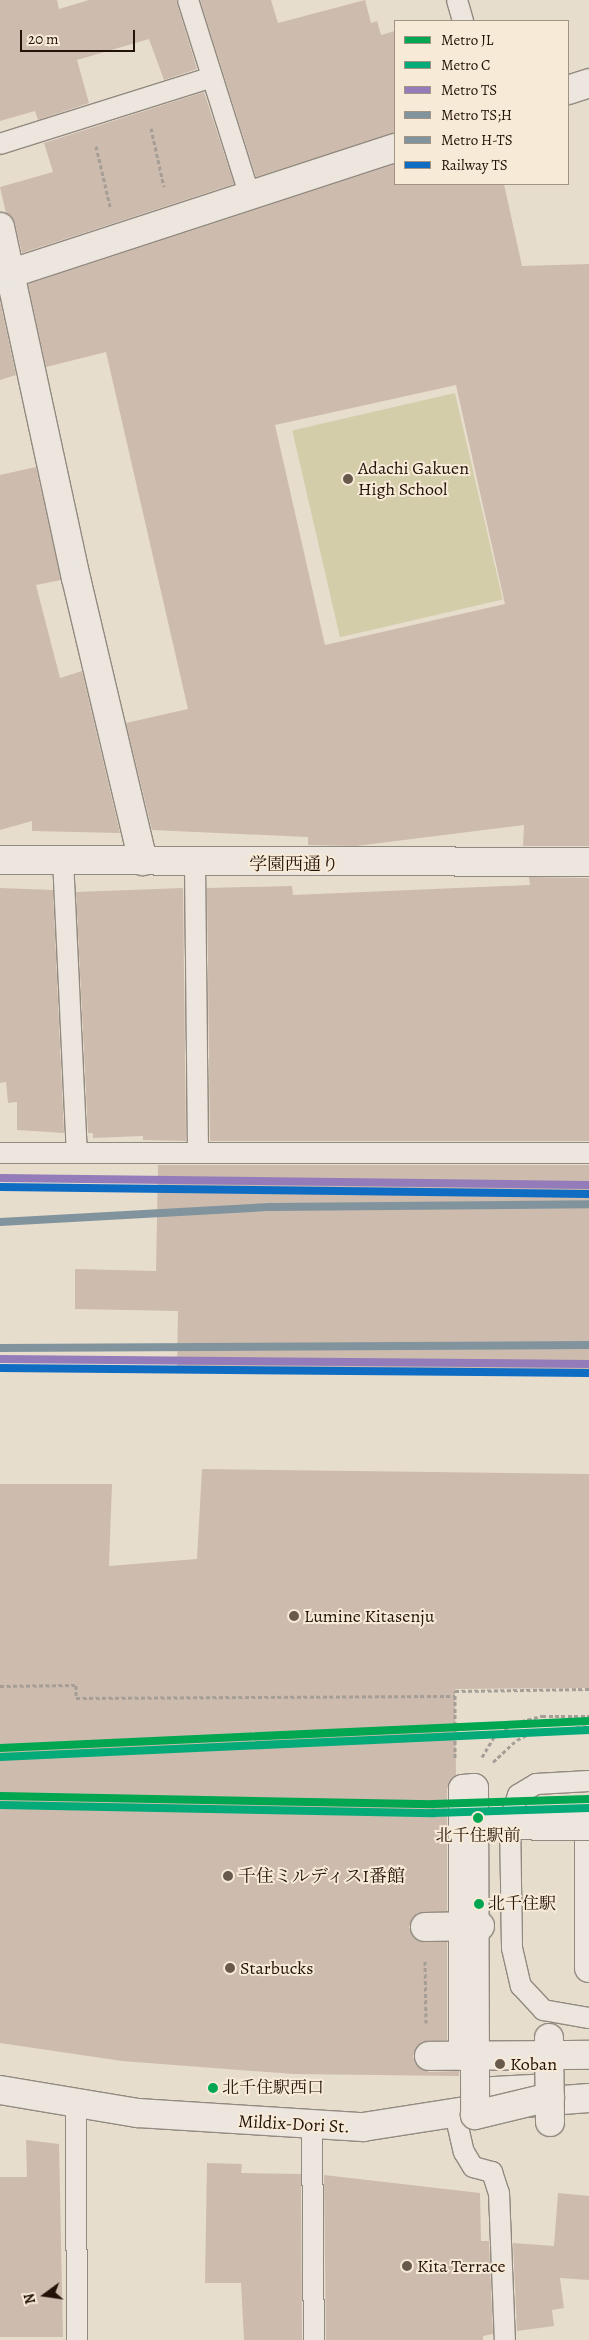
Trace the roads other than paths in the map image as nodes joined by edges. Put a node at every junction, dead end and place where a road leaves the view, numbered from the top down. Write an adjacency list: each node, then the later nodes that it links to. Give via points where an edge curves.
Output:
1 (188, 0): 4 (lane)
2 (457, 0): 3 (lane)
3 (463, 20)
4 (212, 78): 7 (lane); 9 (lane)
5 (589, 83): 6 (street)
6 (569, 90)
7 (0, 144)
8 (394, 148): 9 (street)
9 (248, 194): 11 (street)
10 (0, 226): 11 (street)
11 (12, 273): 14 (street, via 76,578)
12 (63, 859): 13 (street, 学園西通り); 14 (street, 学園西通り); 18 (lane)
13 (0, 860)
14 (143, 861): 16 (street, 学園西通り)
15 (589, 862): 16 (street, 学園西通り)
16 (195, 864): 19 (lane)
17 (0, 1153): 18 (lane)
18 (77, 1153): 19 (lane)
19 (198, 1153): 20 (lane)
20 (589, 1153)
21 (589, 1781): 27 (lane, via 536,1784 518,1795 510,1820 512,1948 521,1986 543,2010)
22 (480, 1820): 23 (street, bridge); 24 (street, bridge); 24 (street, bridge, via 474,1788 463,1789)
23 (589, 1822): 26 (street)
24 (475, 1926): 25 (street, bridge); 31 (street)
25 (425, 1940)
26 (589, 1968)
27 (589, 2018)
28 (589, 2037): 32 (street)
29 (589, 2055): 32 (street, bridge)
30 (429, 2056): 31 (street, bridge)
31 (478, 2066): 32 (street, bridge); 32 (street); 32 (street)
32 (550, 2079)
33 (0, 2090): 35 (street, Mildix-Dori St.)
34 (589, 2098): 36 (street, Mildix-Dori St.)
35 (76, 2103): 37 (street, Mildix-Dori St., via 138,2113); 38 (lane)
36 (455, 2114): 37 (street, Mildix-Dori St., via 363,2127); 40 (lane, via 464,2152 474,2168 492,2172 500,2193)
37 (312, 2126): 39 (lane)
38 (77, 2340)
39 (314, 2340)
40 (505, 2340)

